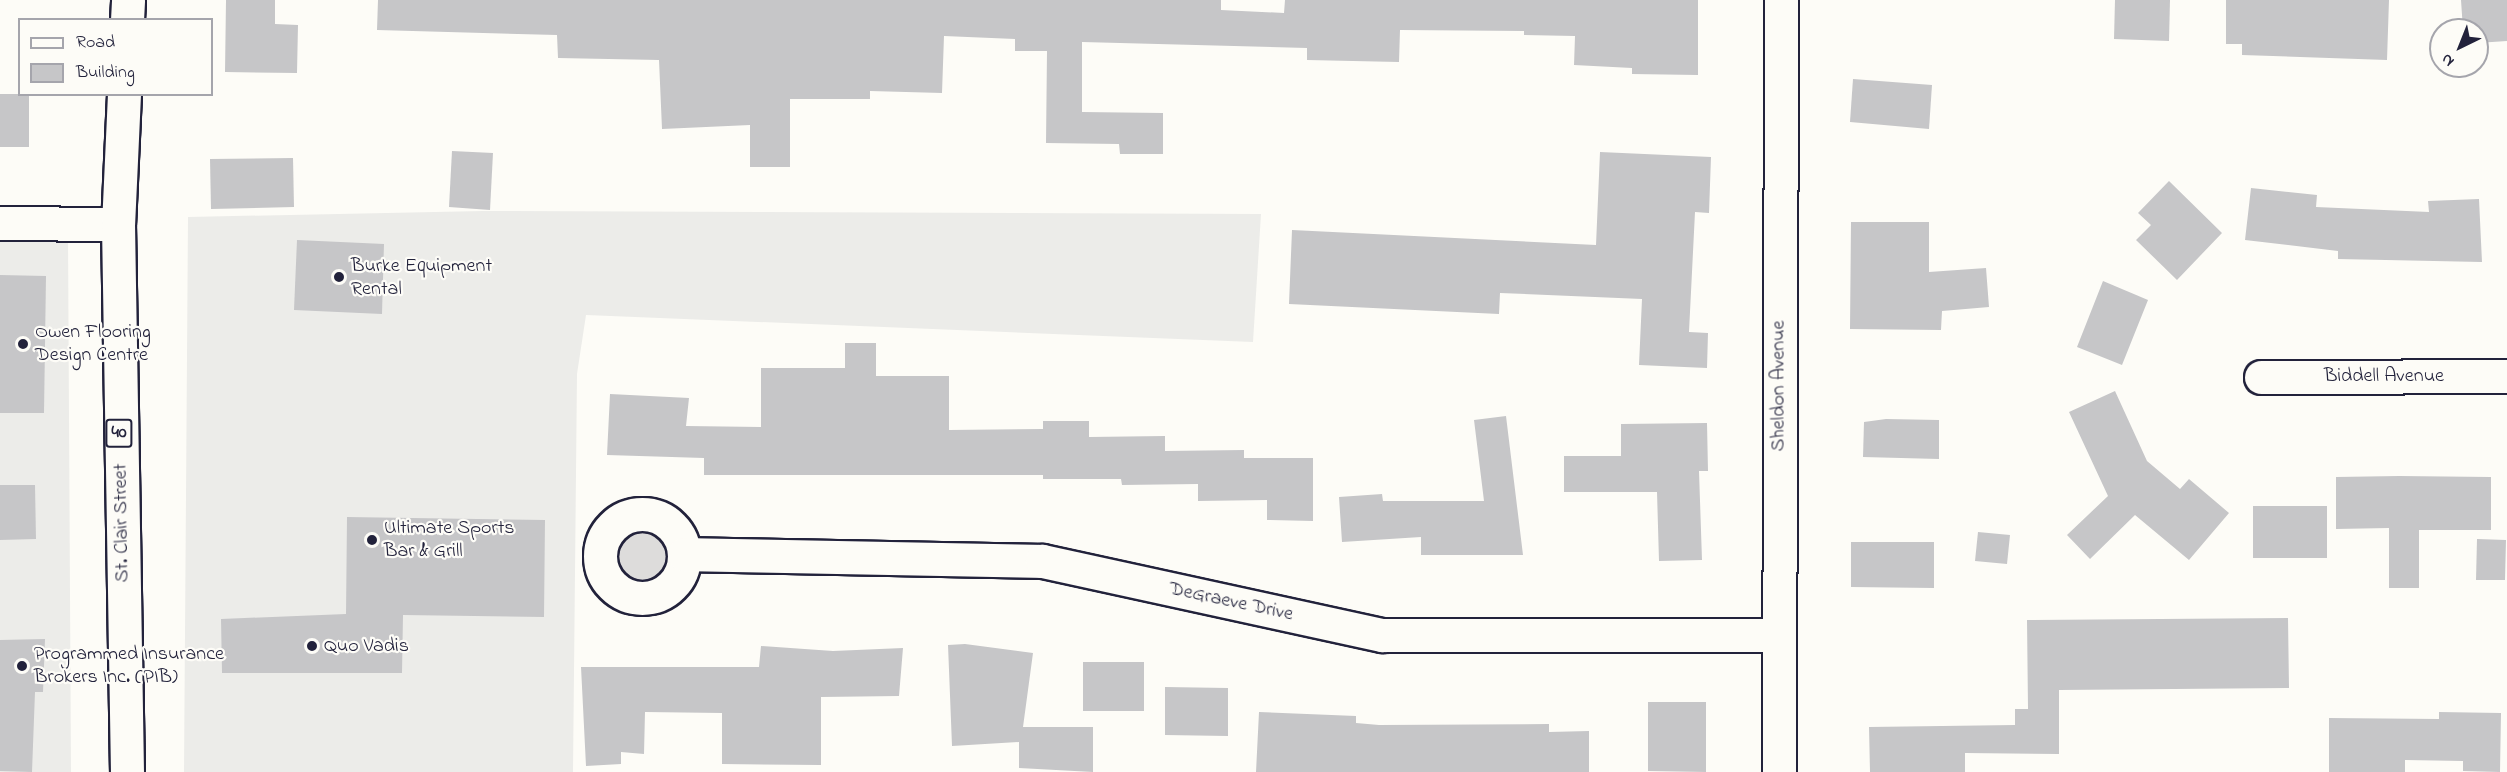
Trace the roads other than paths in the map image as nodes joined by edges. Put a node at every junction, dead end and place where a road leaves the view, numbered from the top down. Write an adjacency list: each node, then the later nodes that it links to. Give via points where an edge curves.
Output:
1 (128, 0): 3 (street)
2 (1781, 0): 10 (street, Sheldon Avenue)
3 (127, 18)
4 (124, 96): 6 (street, St. Clair Street / 40)
5 (0, 223): 6 (street)
6 (118, 224): 11 (street, St. Clair Street / 40)
7 (2507, 376): 8 (street, Biddell Avenue)
8 (2261, 377)
9 (684, 554): 10 (street, DeGraeve Drive, via 1042,561 1382,635)
10 (1778, 635): 12 (street, Sheldon Avenue)
11 (127, 772)
12 (1779, 772)

